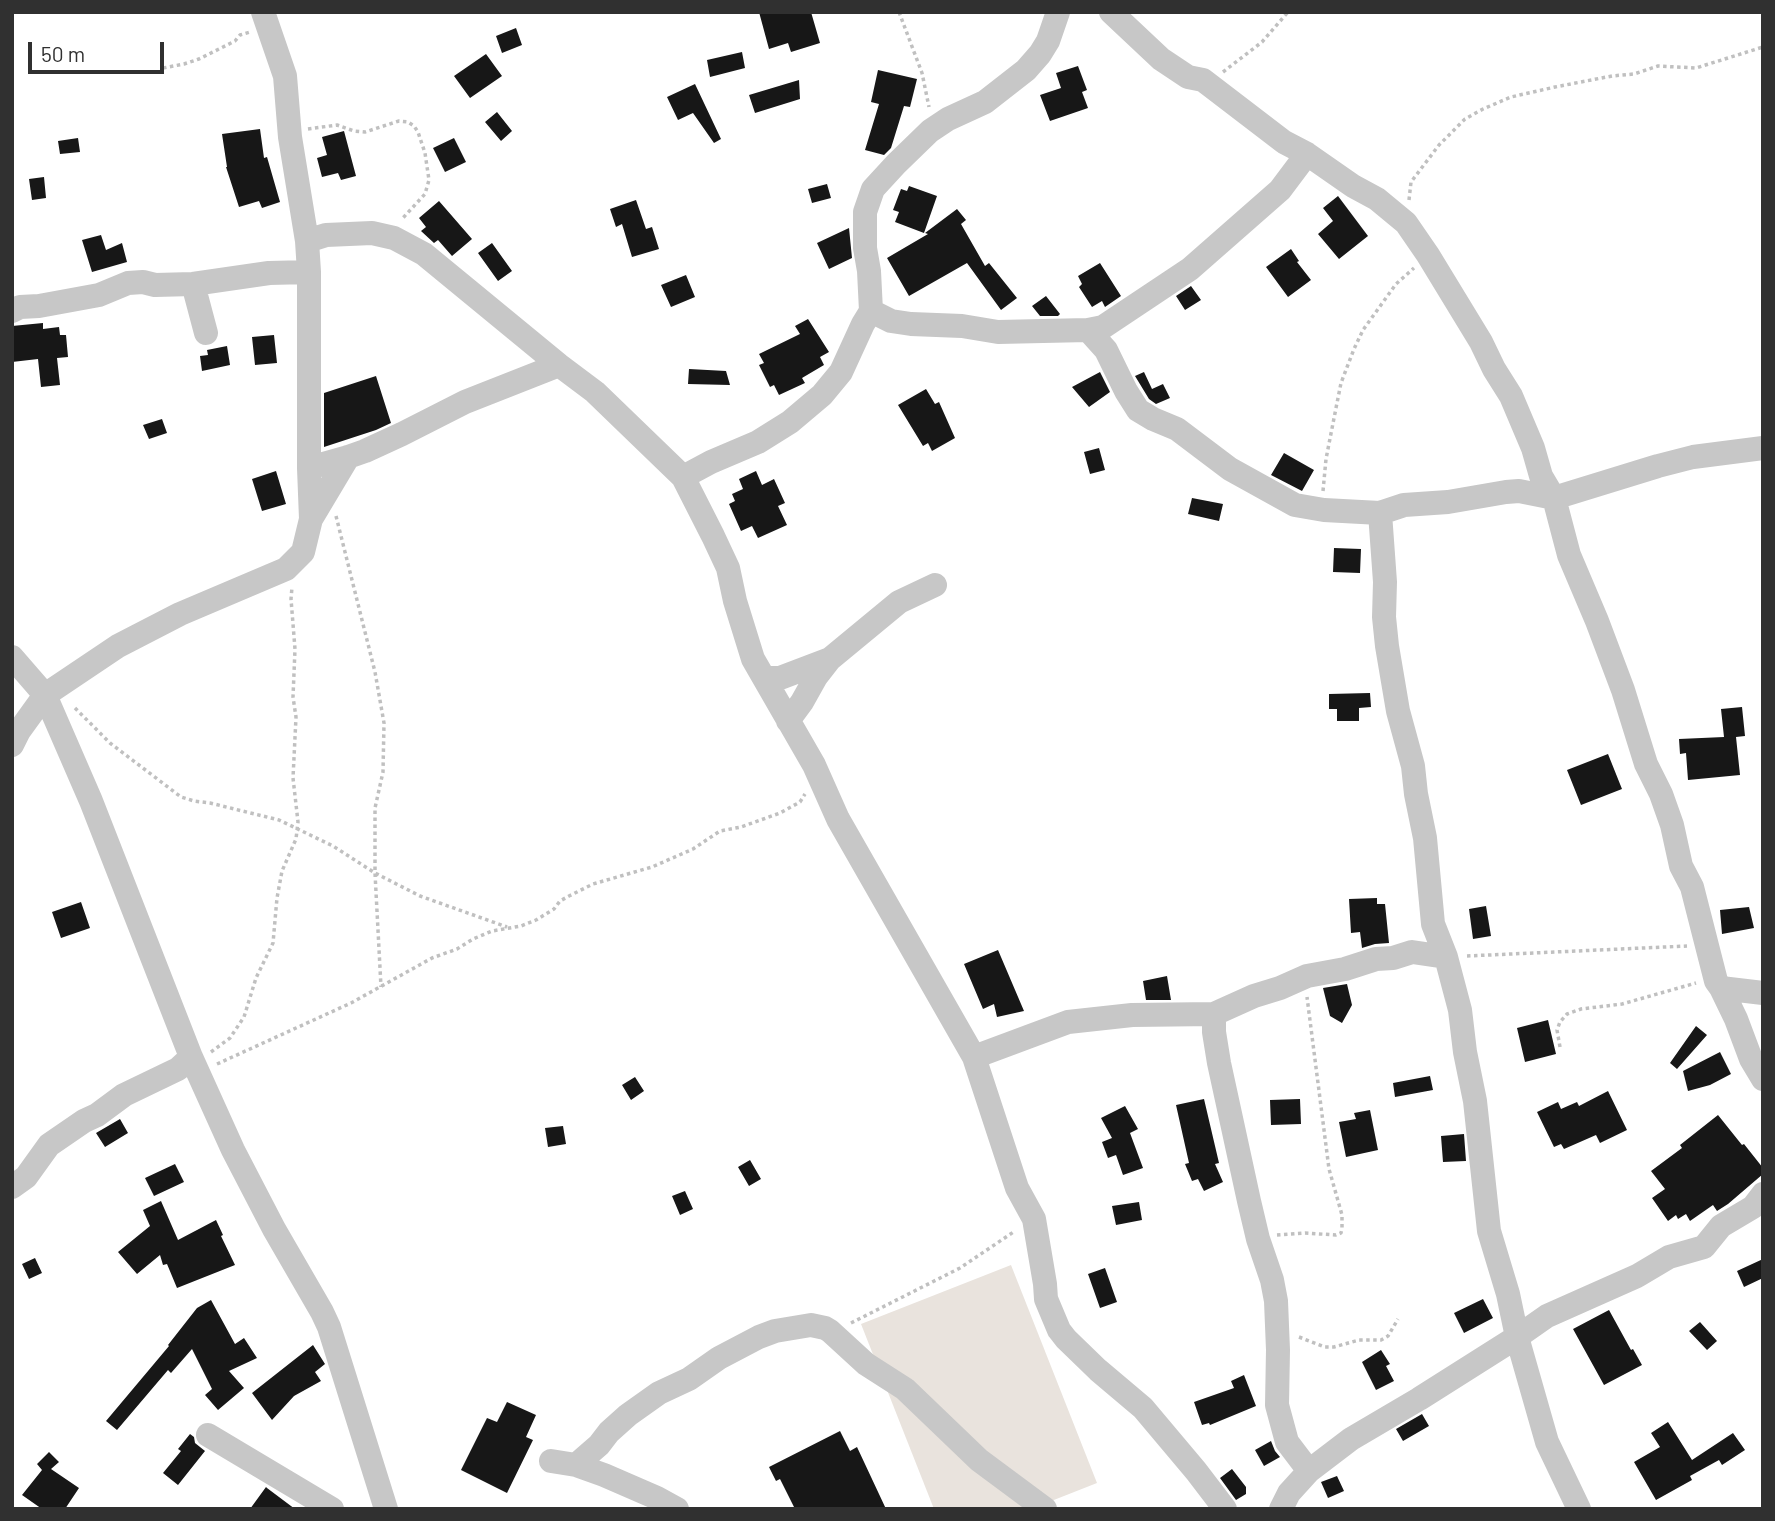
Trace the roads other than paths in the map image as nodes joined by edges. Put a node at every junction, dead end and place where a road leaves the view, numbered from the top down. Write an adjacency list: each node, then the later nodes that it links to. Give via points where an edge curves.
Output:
1 (1058, 12): 9 (street, via 1048,41 1026,70 985,102 930,131 873,189 865,212)
2 (1111, 12): 4 (street, via 1161,59 1188,77 1203,80 1284,142)
3 (265, 19): 5 (street, via 285,76)
4 (1307, 154): 10 (street, via 1280,190 1191,269 1103,327); 17 (street, via 1406,223 1511,397)
5 (307, 241): 6 (street); 12 (street, via 356,233 380,234 403,242 424,254)
6 (309, 272): 7 (street); 15 (street)
7 (193, 284): 8 (street, via 128,283 99,295); 11 (street)
8 (12, 310)
9 (871, 311): 10 (street, via 891,321 998,332); 16 (street, via 841,372 822,395 758,442)
10 (1088, 330): 18 (street, via 1106,350 1138,410 1177,429 1230,469 1295,505)
11 (206, 333)
12 (559, 366): 14 (street, via 465,402); 16 (street, via 595,392)
13 (1763, 448): 17 (street, via 1693,457)
14 (348, 457): 15 (street); 19 (street)
15 (309, 468): 19 (street)
16 (682, 477): 23 (street, via 728,568 744,633)
17 (1554, 498): 18 (street, via 1506,492 1404,505); 28 (street, via 1569,555 1672,825)
18 (1380, 513): 27 (street, via 1387,646 1425,838 1433,924)
19 (311, 519): 24 (street, via 303,552 286,569 118,646)
20 (935, 585): 22 (street, via 899,602)
21 (12, 657): 24 (street)
22 (830, 659): 23 (street, via 780,678); 25 (street)
23 (765, 678): 25 (street)
24 (53, 690): 26 (street); 32 (street, via 91,801)
25 (788, 721): 31 (street)
26 (12, 746)
27 (1446, 957): 30 (street, via 1412,952 1376,959 1307,976); 36 (street, via 1475,1101 1489,1231)
28 (1718, 985): 29 (street); 33 (street)
29 (1763, 993)
30 (1213, 1014): 31 (street, via 1068,1022); 40 (street, via 1219,1063 1276,1301 1277,1405 1287,1442)
31 (975, 1057): 45 (street, via 1017,1188 1034,1219 1046,1299 1059,1330 1148,1414)
32 (195, 1065): 34 (street, via 124,1095 84,1121 49,1145 26,1177); 42 (street, via 233,1150 329,1327)
33 (1763, 1079)
34 (12, 1187)
35 (1763, 1194): 36 (street, via 1754,1207 1721,1227 1704,1247 1669,1257 1547,1315)
36 (1517, 1338): 40 (street); 47 (street, via 1547,1442)
37 (208, 1435): 41 (street)
38 (551, 1461): 39 (street)
39 (576, 1465): 43 (street); 44 (street, via 628,1415 659,1393 759,1337 811,1325 825,1328 866,1364 905,1389 979,1460)
40 (1309, 1471): 46 (street)
41 (332, 1509)
42 (386, 1509)
43 (677, 1509)
44 (1045, 1509)
45 (1225, 1509)
46 (1281, 1509)
47 (1579, 1509)

